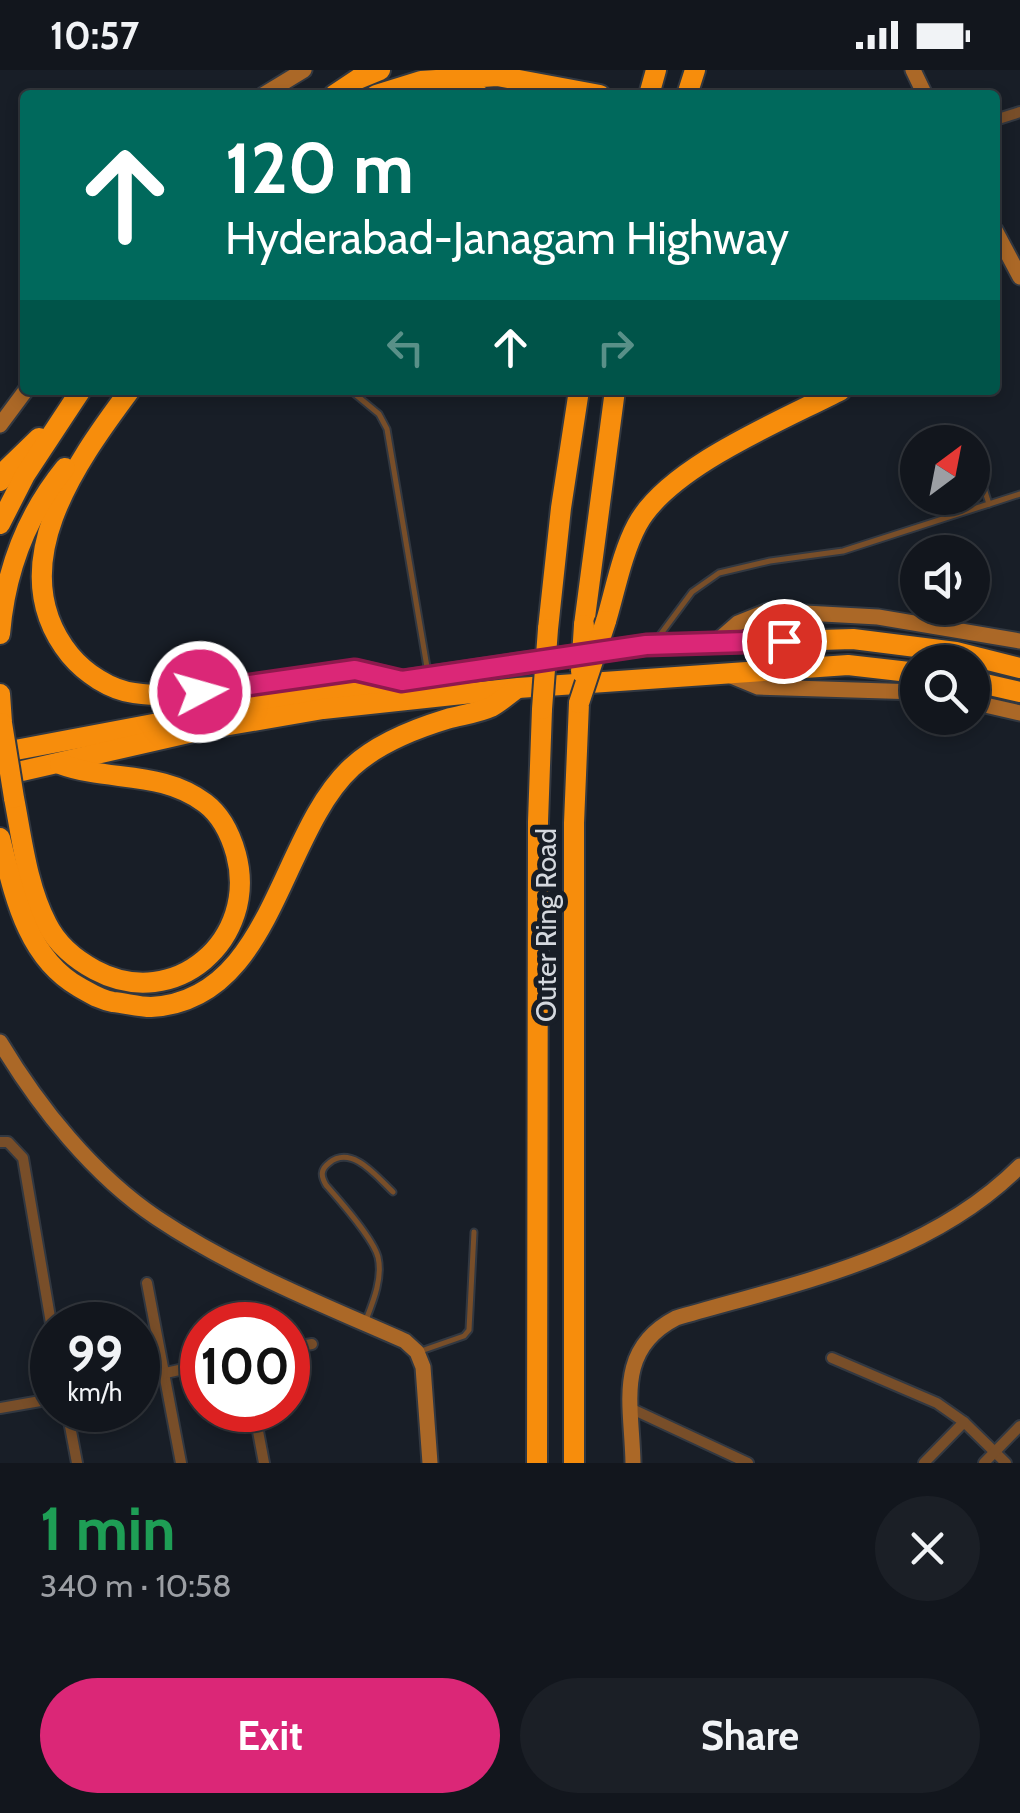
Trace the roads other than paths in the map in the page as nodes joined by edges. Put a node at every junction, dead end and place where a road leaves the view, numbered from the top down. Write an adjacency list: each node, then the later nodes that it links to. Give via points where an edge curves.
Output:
1 (304, 70): 3 (main road)
2 (380, 70): 4 (highway)
3 (271, 90)
4 (342, 90)
5 (392, 90): 6 (highway, via 421,81 498,76)
6 (573, 90)
7 (1000, 239): 8 (main road)
8 (1020, 277)
9 (22, 395): 18 (main road)
10 (77, 395): 17 (highway)
11 (126, 395): 19 (highway)
12 (356, 395): 33 (lane, via 387,429)
13 (569, 395): 20 (highway)
14 (577, 395): 20 (highway, Outer Ring Road)
15 (614, 395): 40 (highway, Outer Ring Road, bridge)
16 (832, 395): 40 (highway, bridge, via 658,494 636,527)
17 (62, 416): 21 (highway); 25 (highway)
18 (0, 425)
19 (94, 438): 26 (highway, via 43,496 20,542); 34 (highway, via 59,498 42,548 40,591 58,640 88,672 131,693 233,690 355,670)
20 (570, 444): 73 (highway, Outer Ring Road, bridge, via 542,708)
21 (0, 482)
22 (1020, 494): 23 (lane)
23 (990, 504)
24 (955, 515): 29 (lane, via 843,551 719,574 692,592)
25 (0, 524)
26 (0, 634)
27 (1020, 641): 28 (main road, via 878,616 768,611 738,623)
28 (714, 644): 29 (highway); 30 (highway, via 853,639)
29 (652, 645): 33 (highway)
30 (1020, 668)
31 (900, 670): 32 (highway, via 848,665)
32 (726, 674): 36 (highway); 37 (main road, via 758,687)
33 (429, 677): 34 (highway)
34 (402, 681): 44 (highway)
35 (990, 685): 38 (highway)
36 (518, 688): 45 (highway, via 206,729); 47 (highway, via 490,707 402,736 351,768 234,968 192,997 151,1006 104,1000 56,974 28,932)
37 (900, 691)
38 (1020, 692)
39 (0, 694): 43 (highway)
40 (579, 703): 74 (highway, Outer Ring Road)
41 (990, 706): 42 (main road)
42 (1020, 713)
43 (2, 723): 45 (highway, bridge, via 30,874 47,925 76,959 118,982 157,984 188,972 219,946 238,912 242,874 231,835 208,804 169,782)
44 (0, 753)
45 (58, 763): 46 (highway)
46 (0, 776)
47 (0, 838)
48 (0, 1042): 55 (main road, via 59,1124 155,1217 224,1258)
49 (0, 1142): 54 (street, via 22,1158)
50 (1020, 1166): 63 (main road, via 953,1218 900,1247 655,1328 631,1374)
51 (393, 1192): 55 (lane, via 348,1156 324,1169 326,1185 379,1260)
52 (474, 1232): 56 (lane, via 469,1330)
53 (148, 1283): 59 (street)
54 (47, 1302)
55 (365, 1323): 56 (main road)
56 (416, 1352): 72 (main road, via 423,1366)
57 (832, 1358): 64 (street, via 938,1403)
58 (180, 1369): 59 (street)
59 (165, 1372): 60 (street); 70 (street)
60 (160, 1373)
61 (30, 1403): 62 (street)
62 (0, 1408)
63 (632, 1409): 75 (main road); 76 (street)
64 (964, 1422): 68 (street); 77 (street)
65 (1020, 1426): 68 (street)
66 (72, 1432): 69 (street)
67 (258, 1432): 71 (street)
68 (995, 1452): 78 (street); 79 (street)
69 (78, 1463)
70 (181, 1463)
71 (264, 1463)
72 (430, 1463)
73 (538, 1463)
74 (574, 1463)
75 (633, 1463)
76 (748, 1463)
77 (924, 1463)
78 (984, 1463)
79 (1006, 1463)

